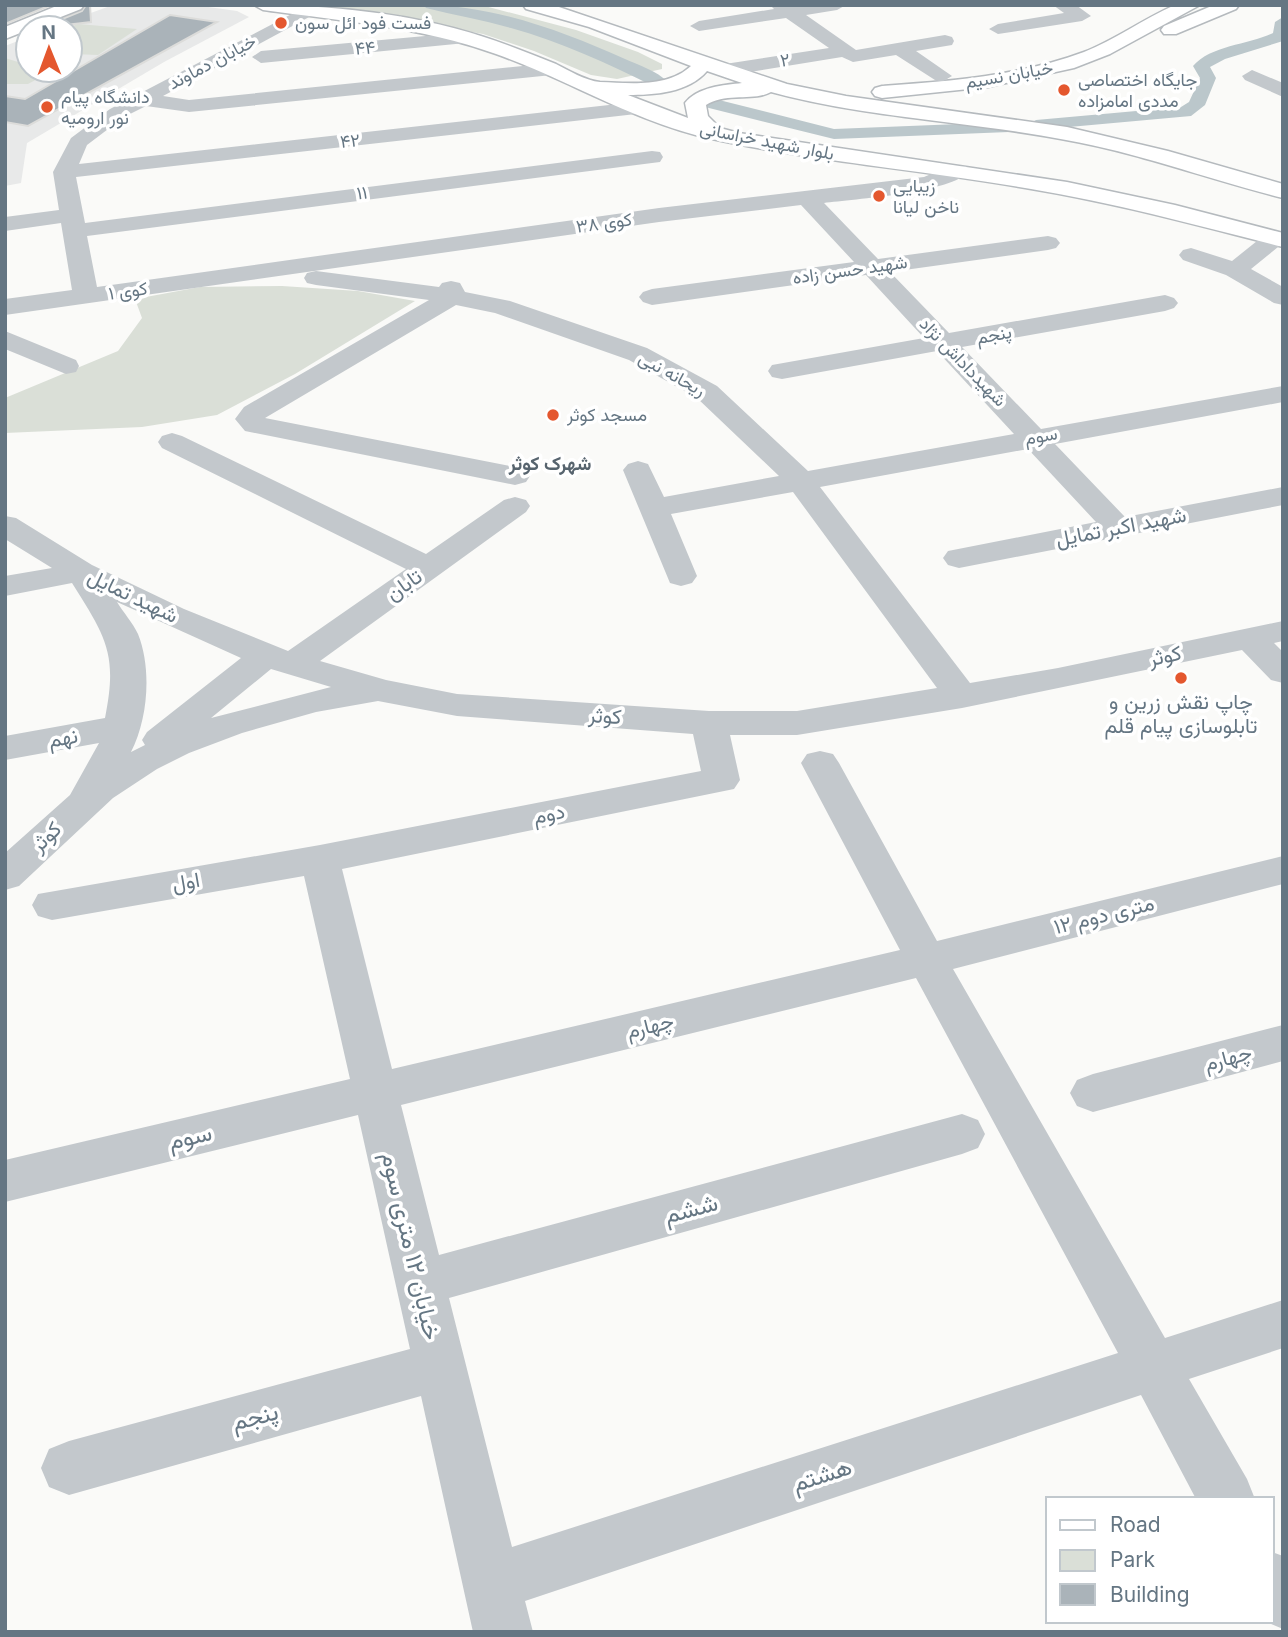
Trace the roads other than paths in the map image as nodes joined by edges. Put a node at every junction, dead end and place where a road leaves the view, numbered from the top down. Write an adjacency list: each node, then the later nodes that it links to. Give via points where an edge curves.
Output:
1 (263, 5): 9 (main road, بلوار شهید خراسانی)
2 (532, 5): 19 (main road)
3 (837, 5): 8 (street)
4 (1062, 5): 11 (street, via 1082,16)
5 (1191, 5): 28 (main road, خیابان نسیم, via 1092,55 1049,69 905,90)
6 (1230, 5): 31 (main road, خیابان نسیم, via 1110,61 1024,83 1003,93 1005,107)
7 (80, 8): 12 (main road)
8 (785, 9): 10 (street); 17 (street)
9 (305, 12): 13 (main road, بلوار شهید خراسانی); 29 (street, خیابان دماوند)
10 (699, 26)
11 (999, 29)
12 (5, 34)
13 (470, 38): 16 (street, ۴۴); 20 (main road, بلوار شهید خراسانی)
14 (945, 41): 15 (street, ۲)
15 (898, 48): 17 (street, ۲, via 853,56); 22 (street)
16 (345, 50): 18 (street, ۴۴); 26 (street)
17 (846, 51): 21 (street, ۲)
18 (261, 57)
19 (704, 64): 21 (main road); 24 (main road, via 689,78 652,87)
20 (552, 69): 24 (main road, بلوار شهید خراسانی); 26 (street)
21 (724, 70): 27 (main road)
22 (942, 76)
23 (1252, 76): 25 (street)
24 (586, 85): 30 (main road, بلوار شهید خراسانی)
25 (1280, 88)
26 (367, 89): 29 (street, via 190,106); 33 (street)
27 (783, 89): 28 (main road); 32 (main road, via 704,96 694,109)
28 (813, 95): 31 (main road)
29 (142, 99): 37 (street, خیابان دماوند, via 78,142)
30 (636, 108): 32 (main road, بلوار شهید خراسانی); 33 (street, ۴۲)
31 (1037, 128): 38 (main road, via 1186,162)
32 (713, 133): 36 (main road, بلوار شهید خراسانی)
33 (393, 136): 35 (street); 37 (street, ۴۲)
34 (652, 157): 35 (street, ۱۱)
35 (411, 169): 40 (street, ۱۱)
36 (958, 171): 39 (street, کوی ۳۸, via 928,183); 42 (main road, بلوار شهید خراسانی, via 1132,200)
37 (64, 172): 40 (street)
38 (1283, 191)
39 (807, 198): 44 (street, کوی ۳۸); 46 (street, شهیدداداش نژاد)
40 (71, 223): 41 (street, ۱۱); 49 (street)
41 (5, 224)
42 (1279, 239): 47 (street)
43 (1048, 243): 46 (street, شهید حسن زاده)
44 (433, 248): 48 (street, کوی ۳۸); 50 (street)
45 (1191, 256): 47 (street)
46 (872, 267): 51 (street, شهید حسن زاده); 56 (street, شهیدداداش نژاد)
47 (1235, 270): 52 (street)
48 (250, 274): 49 (street, کوی ۱); 50 (street, ریحانه نبی, via 322,278)
49 (86, 296): 54 (street, کوی ۱)
50 (454, 296): 63 (street, ریحانه نبی, via 501,306 638,354 707,392); 69 (street, تابان, via 249,419 255,425 515,491)
51 (652, 297)
52 (1283, 298)
53 (1165, 303): 56 (street, پنجم)
54 (5, 307)
55 (5, 339): 57 (street)
56 (945, 344): 58 (street, پنجم); 60 (street, شهیدداداش نژاد)
57 (66, 366)
58 (782, 371)
59 (1283, 394): 60 (street, سوم)
60 (1035, 437): 63 (street, سوم); 67 (street, شهیدداداش نژاد)
61 (172, 442): 69 (street)
62 (638, 470): 65 (street)
63 (799, 479): 65 (street, سوم); 77 (street, ریحانه نبی)
64 (1283, 496): 67 (street, شهید اکبر تمایل)
65 (654, 508): 71 (street)
66 (5, 525): 70 (street, شهید تمایل)
67 (1118, 528): 68 (street, شهید اکبر تمایل)
68 (959, 558)
69 (429, 568): 74 (street, تابان)
70 (81, 572): 72 (street); 74 (street, شهید تمایل); 79 (street, via 121,634 130,681)
71 (681, 576)
72 (5, 586)
73 (1266, 635): 75 (street); 77 (street, کوثر)
74 (279, 660): 76 (street, کوثر); 82 (street, کوثر)
75 (1283, 672)
76 (382, 691): 78 (street, کوثر, via 457,705); 82 (street, via 308,702 225,727 153,756)
77 (962, 697): 78 (street, کوثر, via 797,723)
78 (709, 723): 83 (street, دوم, via 721,780)
79 (121, 727): 80 (street, نهم); 82 (street, via 119,740)
80 (5, 748)
81 (820, 763): 87 (street)
82 (88, 797): 85 (street, کوثر)
83 (320, 859): 86 (street, اول); 89 (street, خیابان ۱۲ متری سوم)
84 (1283, 870): 87 (street, ۱۲ متری دوم)
85 (5, 876)
86 (52, 905)
87 (925, 960): 89 (street, چهارم); 96 (street)
88 (1283, 1043): 90 (street, چهارم)
89 (375, 1093): 92 (street, سوم); 93 (street, خیابان ۱۲ متری سوم)
90 (1093, 1093)
91 (962, 1134): 93 (street, ششم)
92 (5, 1181)
93 (420, 1283): 95 (street, خیابان ۱۲ متری سوم)
94 (1283, 1324): 96 (street)
95 (440, 1366): 97 (street, پنجم); 101 (street, خیابان ۱۲ متری سوم)
96 (1153, 1366): 98 (street); 101 (street, هشتم)
97 (69, 1468)
98 (1226, 1497)
99 (1274, 1584): 100 (street)
100 (1283, 1600)
101 (497, 1608)

